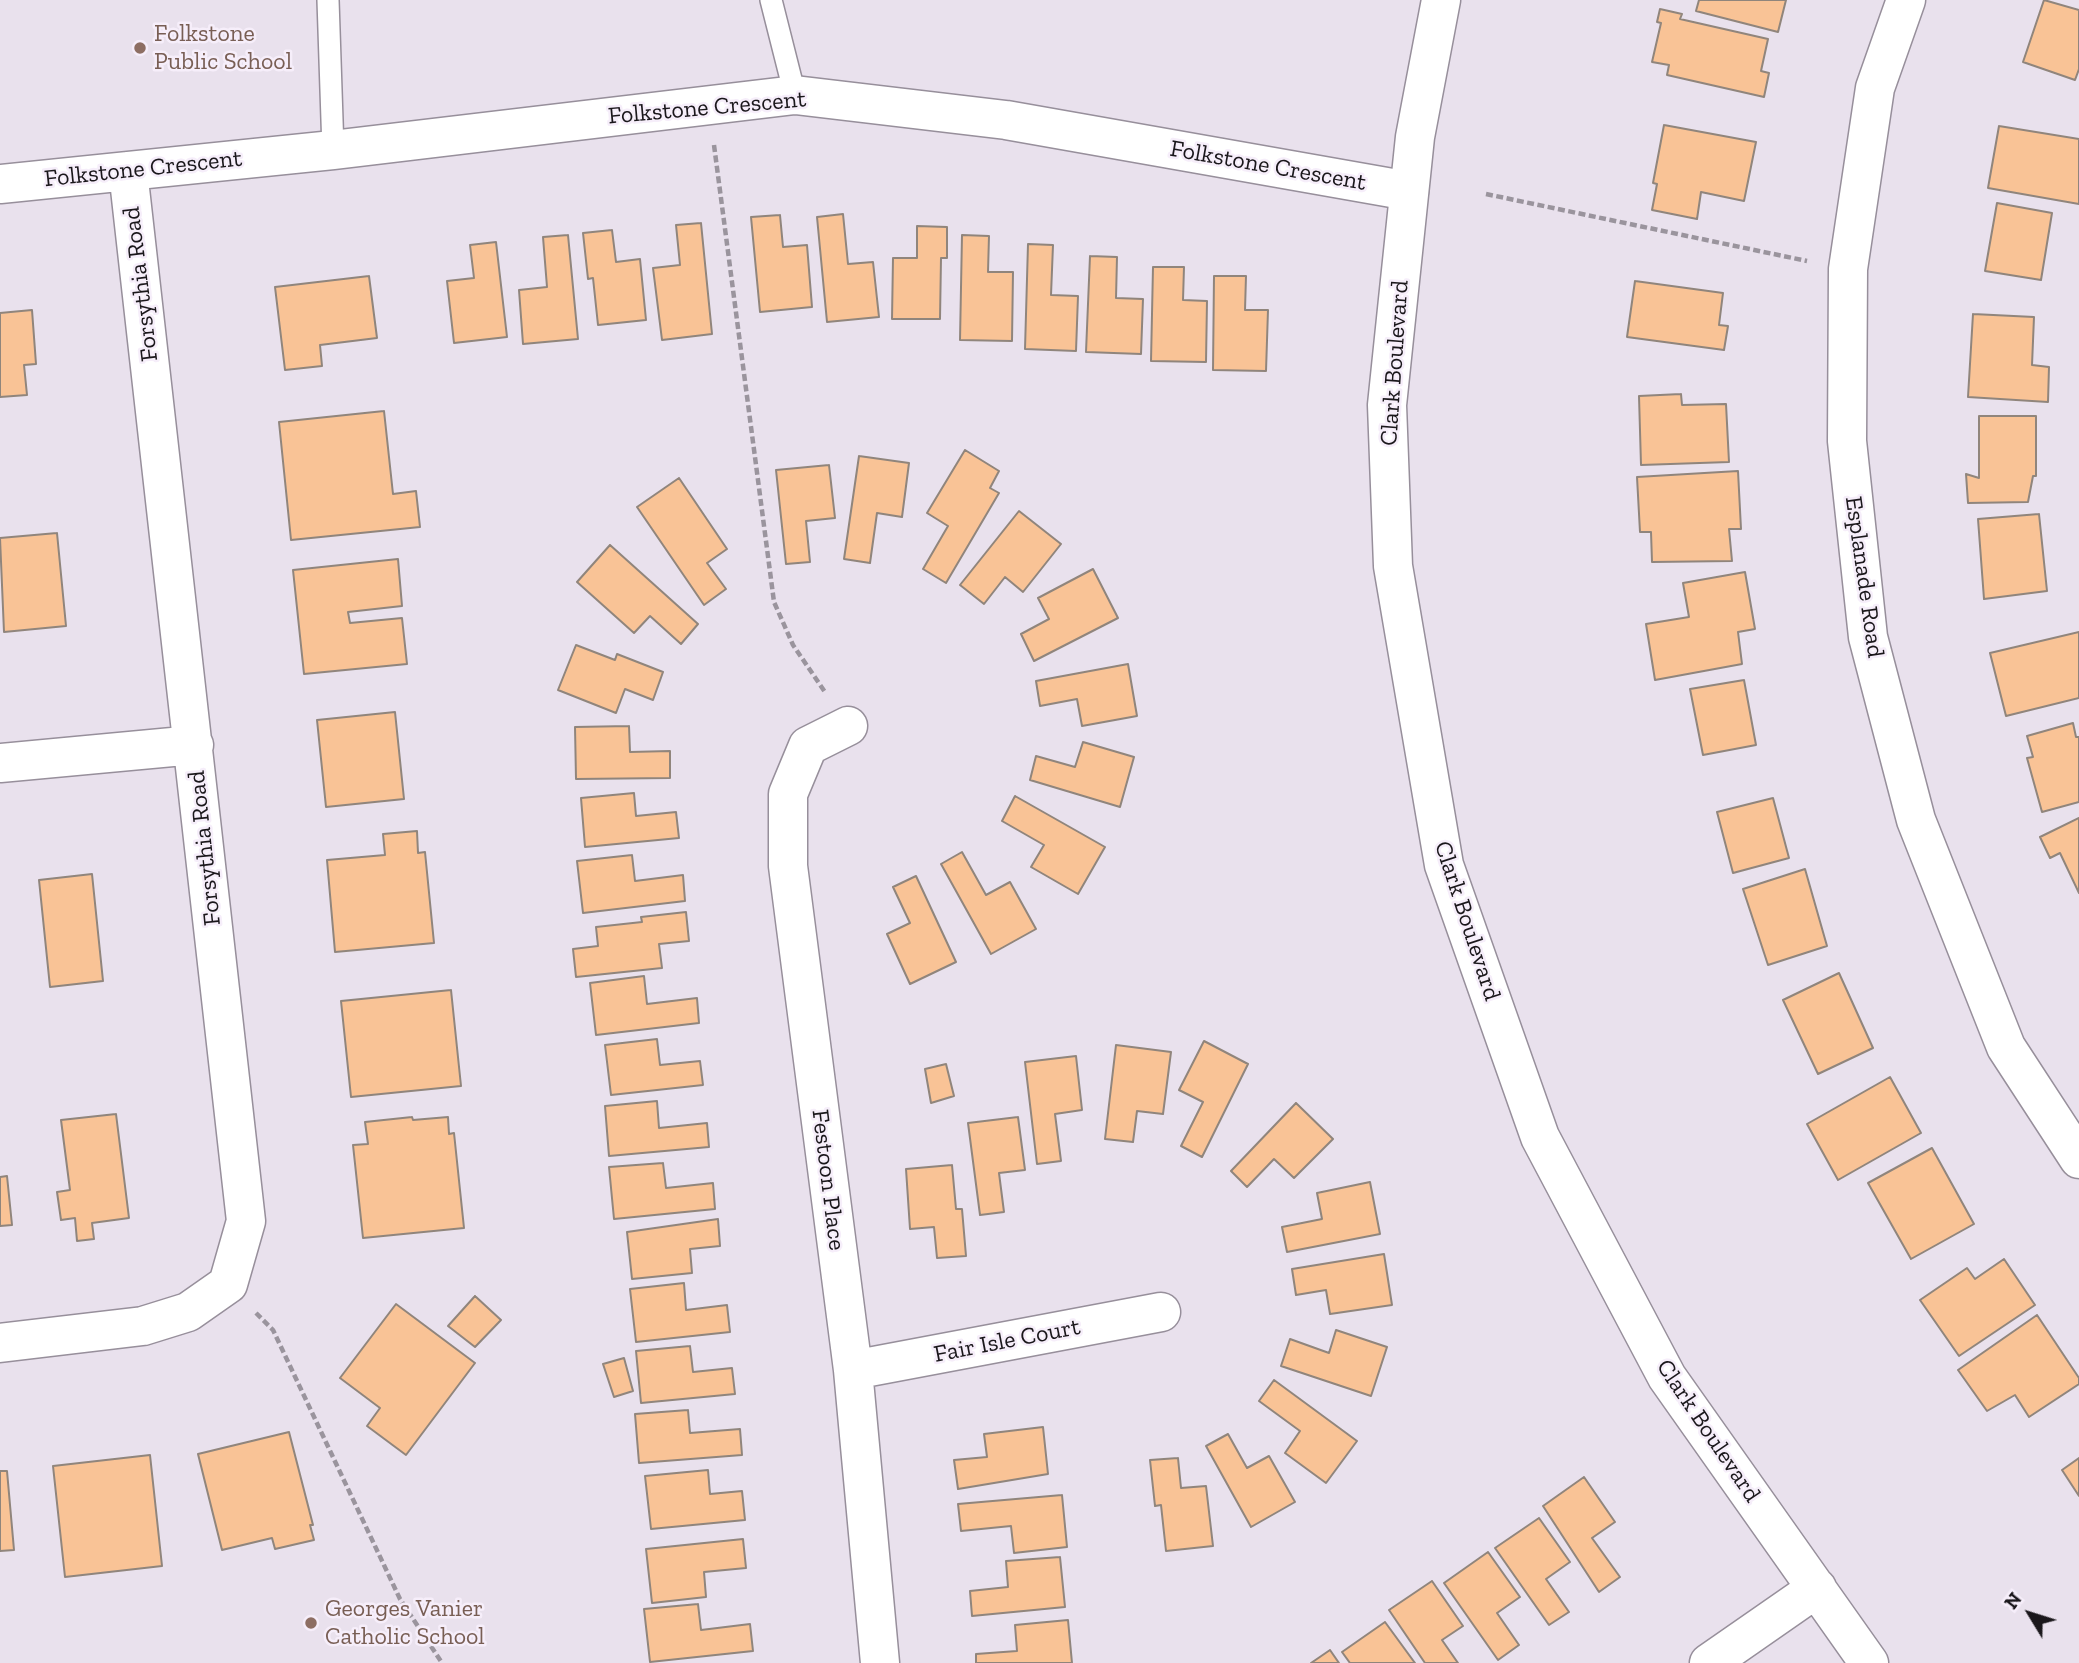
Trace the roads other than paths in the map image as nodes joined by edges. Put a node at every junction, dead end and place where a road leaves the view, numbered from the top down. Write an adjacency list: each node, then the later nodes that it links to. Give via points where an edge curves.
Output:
1 (328, 0): 6 (lane)
2 (771, 0): 5 (lane)
3 (1441, 0): 9 (street, Clark Boulevard)
4 (1906, 0): 13 (street, Esplanade Road, via 1875,88 1848,269 1847,441 1868,637 1916,820 2006,1047)
5 (795, 95): 6 (street, Folkstone Crescent); 9 (street, Folkstone Crescent, via 1006,120)
6 (333, 150): 7 (street, Folkstone Crescent)
7 (128, 171): 8 (street, Folkstone Crescent); 11 (street, Forsythia Road)
8 (0, 184)
9 (1409, 191): 17 (street, Clark Boulevard, via 1387,405 1393,566 1444,866 1540,1137 1667,1377)
10 (848, 726): 16 (street, Festoon Place, via 808,746 788,794 788,866)
11 (194, 745): 12 (street); 15 (street, Forsythia Road, via 246,1221 228,1284 188,1312 143,1326)
12 (0, 764)
13 (2079, 1159)
14 (1161, 1312): 16 (street, Fair Isle Court)
15 (0, 1343)
16 (853, 1370): 18 (street, Festoon Place)
17 (1817, 1588): 19 (street); 20 (street, Clark Boulevard)
18 (880, 1663)
19 (1709, 1663)
20 (1868, 1663)

